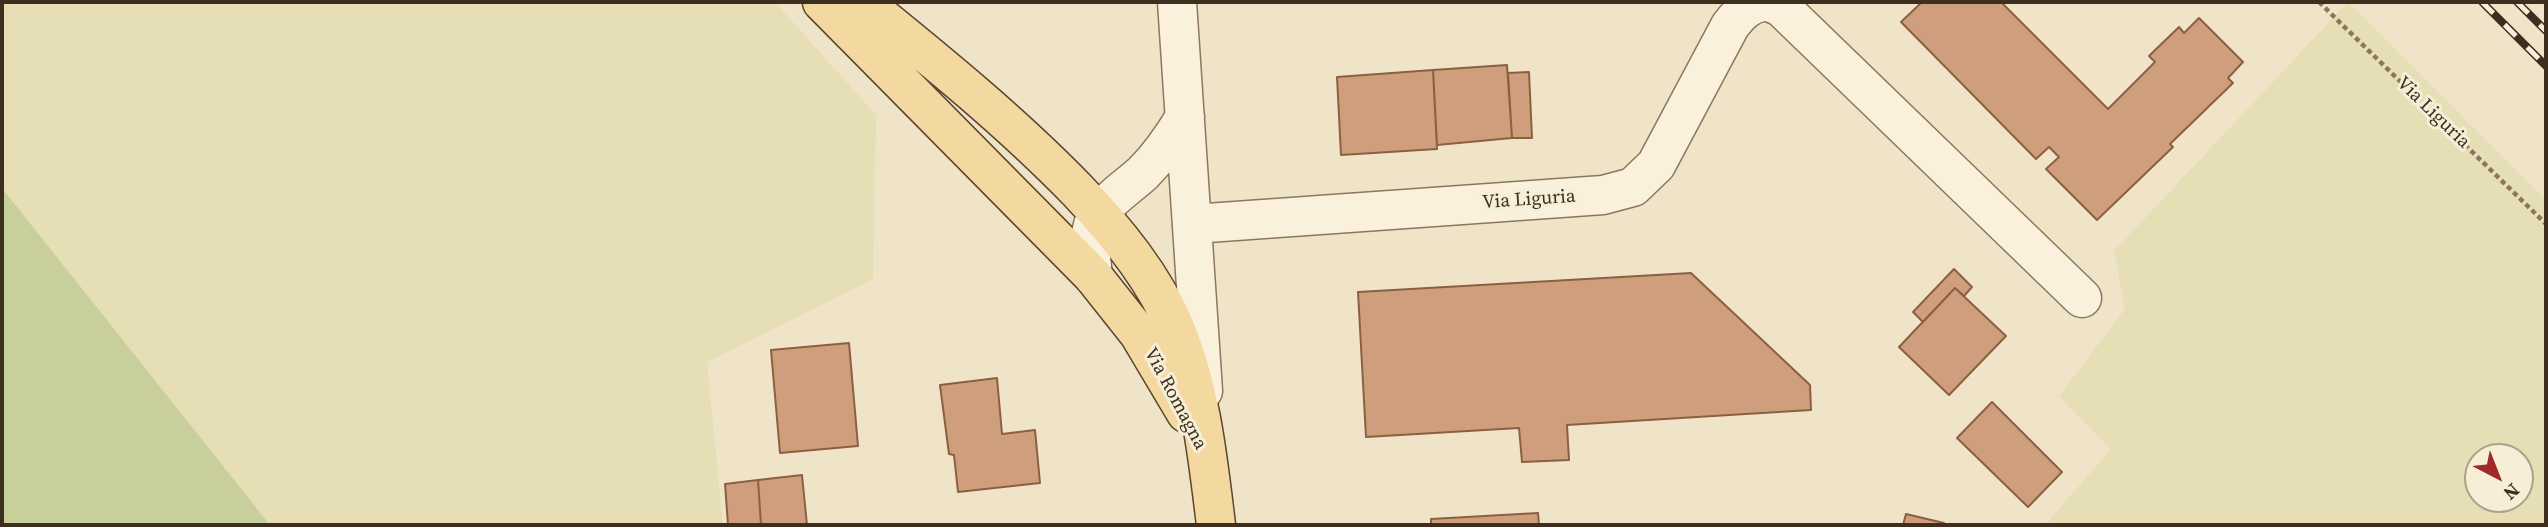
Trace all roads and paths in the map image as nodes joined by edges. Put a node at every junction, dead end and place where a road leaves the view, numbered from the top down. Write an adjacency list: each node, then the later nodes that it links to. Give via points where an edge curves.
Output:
1 (822, 2): 11 (main road, Via Romagna)
2 (863, 2): 8 (main road, Via Romagna, via 1013,127)
3 (1177, 2): 7 (street)
4 (1762, 2): 9 (street, Via Liguria, via 1740,13 1730,26 1656,165 1633,187 1604,195)
5 (1769, 2): 13 (street, via 1781,7)
6 (2319, 2): 10 (path, Via Liguria)
7 (1185, 117): 8 (street, via 1165,150); 9 (street)
8 (1098, 213): 11 (street, via 1090,247); 14 (main road, Via Romagna, via 1146,274)
9 (1193, 224): 12 (street)
10 (2546, 224)
11 (1093, 276): 15 (main road, Via Romagna)
12 (1196, 285): 14 (street); 16 (street)
13 (2082, 298)
14 (1167, 310): 15 (street, via 1145,318); 16 (main road, Via Romagna, via 1190,372)
15 (1126, 316): 16 (main road, Via Romagna, via 1172,387)
16 (1208, 459): 17 (main road)
17 (1216, 525)

